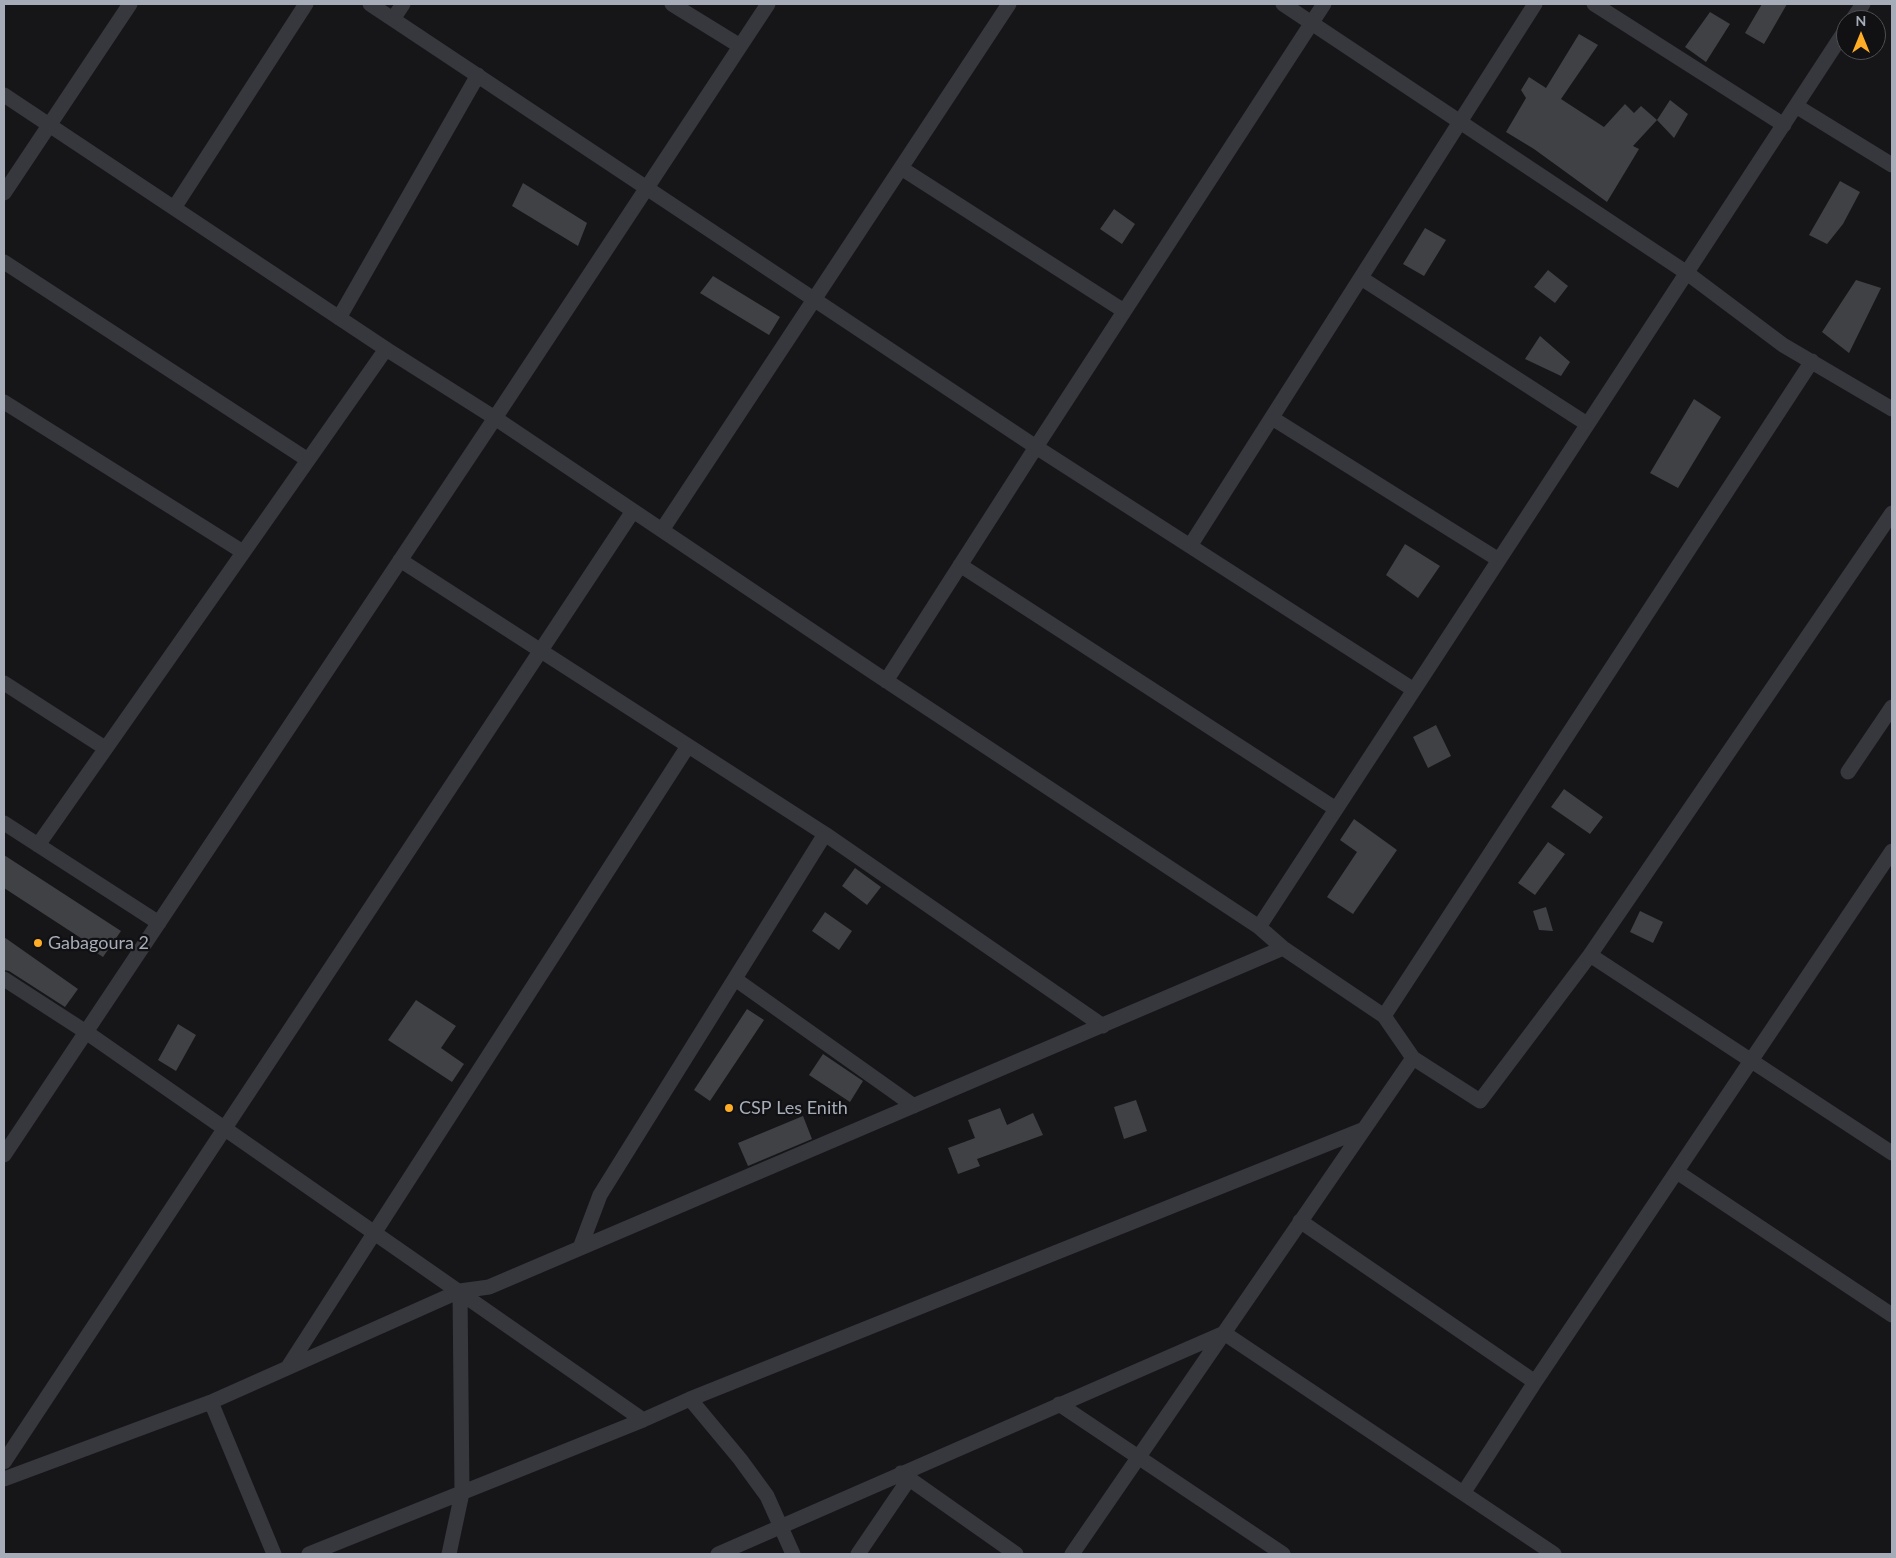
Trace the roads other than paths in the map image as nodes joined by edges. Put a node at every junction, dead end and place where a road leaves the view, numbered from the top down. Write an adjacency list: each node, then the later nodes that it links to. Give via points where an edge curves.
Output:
1 (130, 4): 20 (street)
2 (306, 4): 26 (street)
3 (370, 4): 12 (street)
4 (404, 4): 12 (street)
5 (672, 4): 15 (street)
6 (768, 4): 15 (street)
7 (1009, 4): 23 (street)
8 (1283, 4): 13 (street)
9 (1324, 4): 13 (street)
10 (1535, 4): 19 (street)
11 (1594, 4): 21 (street)
12 (393, 19): 16 (street)
13 (1312, 22): 19 (street); 31 (street)
14 (1836, 45): 18 (street)
15 (740, 46): 24 (street)
16 (478, 75): 24 (street); 32 (street)
17 (4, 95): 20 (street)
18 (1796, 106): 21 (street); 22 (street)
19 (1460, 122): 28 (street); 29 (street)
20 (49, 125): 25 (street); 26 (street)
21 (1784, 125): 28 (street)
22 (1892, 165)
23 (901, 168): 30 (street); 31 (street)
24 (647, 188): 30 (street); 37 (street)
25 (4, 193)
26 (174, 208): 32 (street)
27 (4, 262): 41 (street)
28 (1687, 273): 34 (street, via 1783,344); 39 (street)
29 (1361, 278): 38 (street); 39 (street)
30 (814, 299): 40 (street); 44 (street)
31 (1124, 311): 40 (street)
32 (339, 318): 33 (street)
33 (386, 349): 37 (street); 41 (street)
34 (1812, 361): 36 (street); 69 (street)
35 (4, 402): 46 (street)
36 (1892, 409)
37 (496, 418): 42 (street); 47 (street)
38 (1272, 418): 45 (street); 48 (street)
39 (1587, 424): 48 (street)
40 (1036, 447): 45 (street); 49 (street)
41 (308, 460): 46 (street)
42 (634, 511): 44 (street); 50 (street)
43 (1892, 513): 66 (street)
44 (662, 530): 51 (street)
45 (1190, 546): 53 (street)
46 (243, 552): 56 (street)
47 (400, 560): 50 (street); 63 (street)
48 (1499, 560): 53 (street)
49 (960, 565): 51 (street); 58 (street)
50 (541, 651): 55 (street); 75 (street)
51 (886, 681): 64 (street)
52 (4, 683): 56 (street)
53 (1414, 690): 58 (street)
54 (1892, 707): 57 (street)
55 (688, 746): 60 (street); 81 (street)
56 (105, 748): 61 (street)
57 (1848, 772)
58 (1336, 809): 64 (street)
59 (4, 823): 61 (street)
60 (825, 834): 68 (street); 70 (street)
61 (38, 845): 63 (street)
62 (1892, 850): 73 (street)
63 (159, 923): 71 (street)
64 (1259, 926): 65 (street)
65 (1283, 948): 69 (street); 70 (street)
66 (1590, 954): 72 (street, via 1480,1100); 73 (street)
67 (4, 978): 71 (street)
68 (734, 979): 74 (street); 82 (street, via 600,1195)
69 (1384, 1016): 72 (street)
70 (1103, 1026): 74 (street)
71 (86, 1032): 75 (street); 77 (street)
72 (1414, 1058): 76 (street)
73 (1752, 1061): 78 (street); 79 (street)
74 (914, 1106): 82 (street)
75 (225, 1128): 81 (street); 93 (street)
76 (1362, 1130): 80 (street); 88 (street)
77 (4, 1154)
78 (1892, 1154)
79 (1677, 1172): 84 (street); 87 (street)
80 (1300, 1220): 85 (street); 87 (street)
81 (375, 1232): 83 (street); 86 (street)
82 (580, 1248): 83 (street, via 489,1287)
83 (460, 1291): 86 (street); 91 (street); 97 (street)
84 (1892, 1315)
85 (1224, 1333): 90 (street); 92 (street); 96 (street)
86 (288, 1366): 89 (street)
87 (1535, 1382): 96 (street)
88 (690, 1399): 91 (street); 98 (street, via 767,1496)
89 (211, 1402): 95 (street); 99 (street)
90 (1059, 1404): 92 (street); 94 (street)
91 (643, 1420): 97 (street)
92 (1138, 1458): 106 (street); 107 (street)
93 (4, 1462)
94 (905, 1476): 98 (street); 104 (street); 105 (street)
95 (4, 1479)
96 (1464, 1492): 108 (street)
97 (462, 1493): 100 (street); 101 (street)
98 (782, 1527): 102 (street); 103 (street)
99 (274, 1554)
100 (309, 1554)
101 (449, 1554)
102 (718, 1554)
103 (793, 1554)
104 (858, 1554)
105 (1016, 1554)
106 (1072, 1554)
107 (1283, 1554)
108 (1554, 1554)

